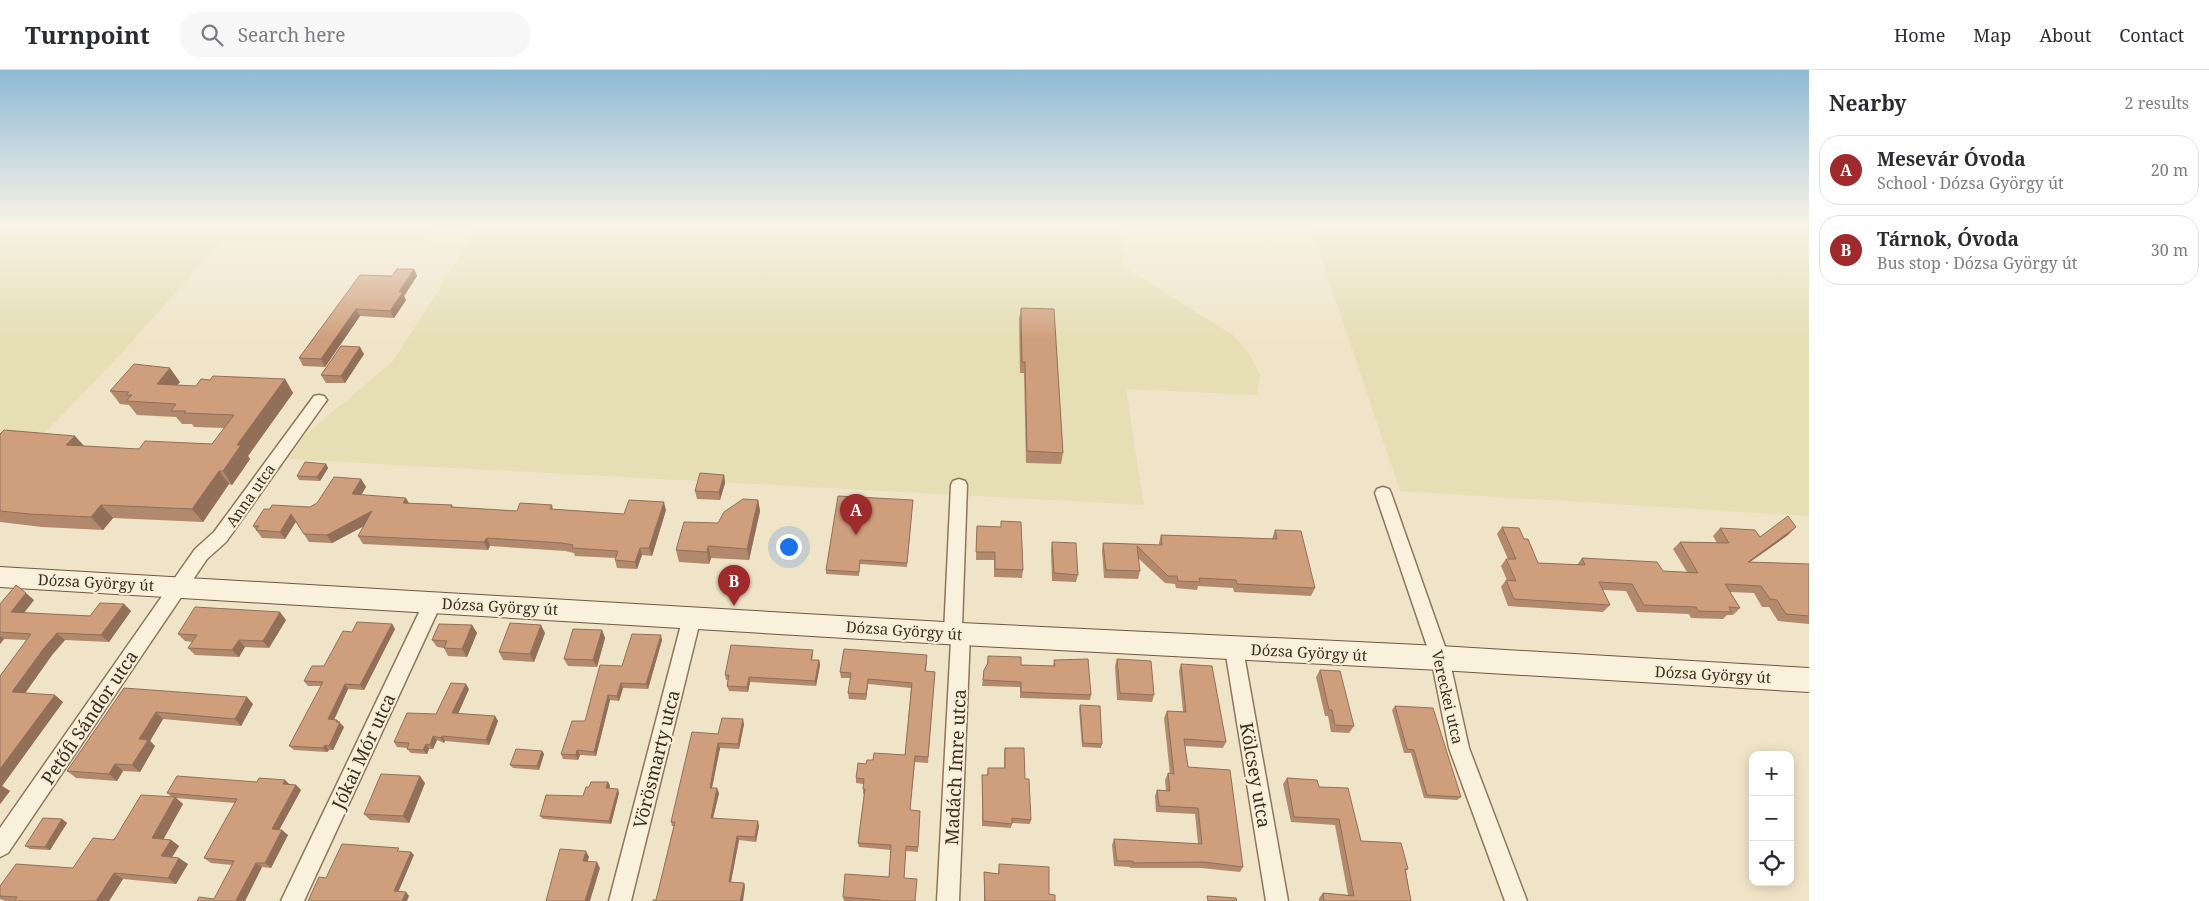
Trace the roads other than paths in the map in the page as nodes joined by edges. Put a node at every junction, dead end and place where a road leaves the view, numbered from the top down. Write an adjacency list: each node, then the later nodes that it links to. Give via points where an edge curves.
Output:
1 (318, 400): 5 (street, Anna utca, via 220,537 201,554)
2 (959, 485): 8 (street, Madách Imre utca)
3 (1383, 493): 10 (street, Vereckei utca)
4 (0, 577): 5 (street, Dózsa György út)
5 (178, 587): 6 (street, Dózsa György út); 12 (street, Petőfi Sándor utca)
6 (433, 602): 7 (street, Dózsa György út); 13 (street, Jókai Mór utca)
7 (692, 617): 8 (street, Dózsa György út); 14 (street, Vörösmarty utca)
8 (957, 633): 9 (street, Dózsa György út); 15 (street, Madách Imre utca)
9 (1234, 649): 10 (street, Dózsa György út); 16 (street, Kölcsey utca)
10 (1440, 658): 11 (street, Dózsa György út); 17 (street, Vereckei utca, via 1459,748)
11 (1809, 680)
12 (0, 846)
13 (292, 901)
14 (620, 901)
15 (948, 901)
16 (1278, 901)
17 (1516, 901)

